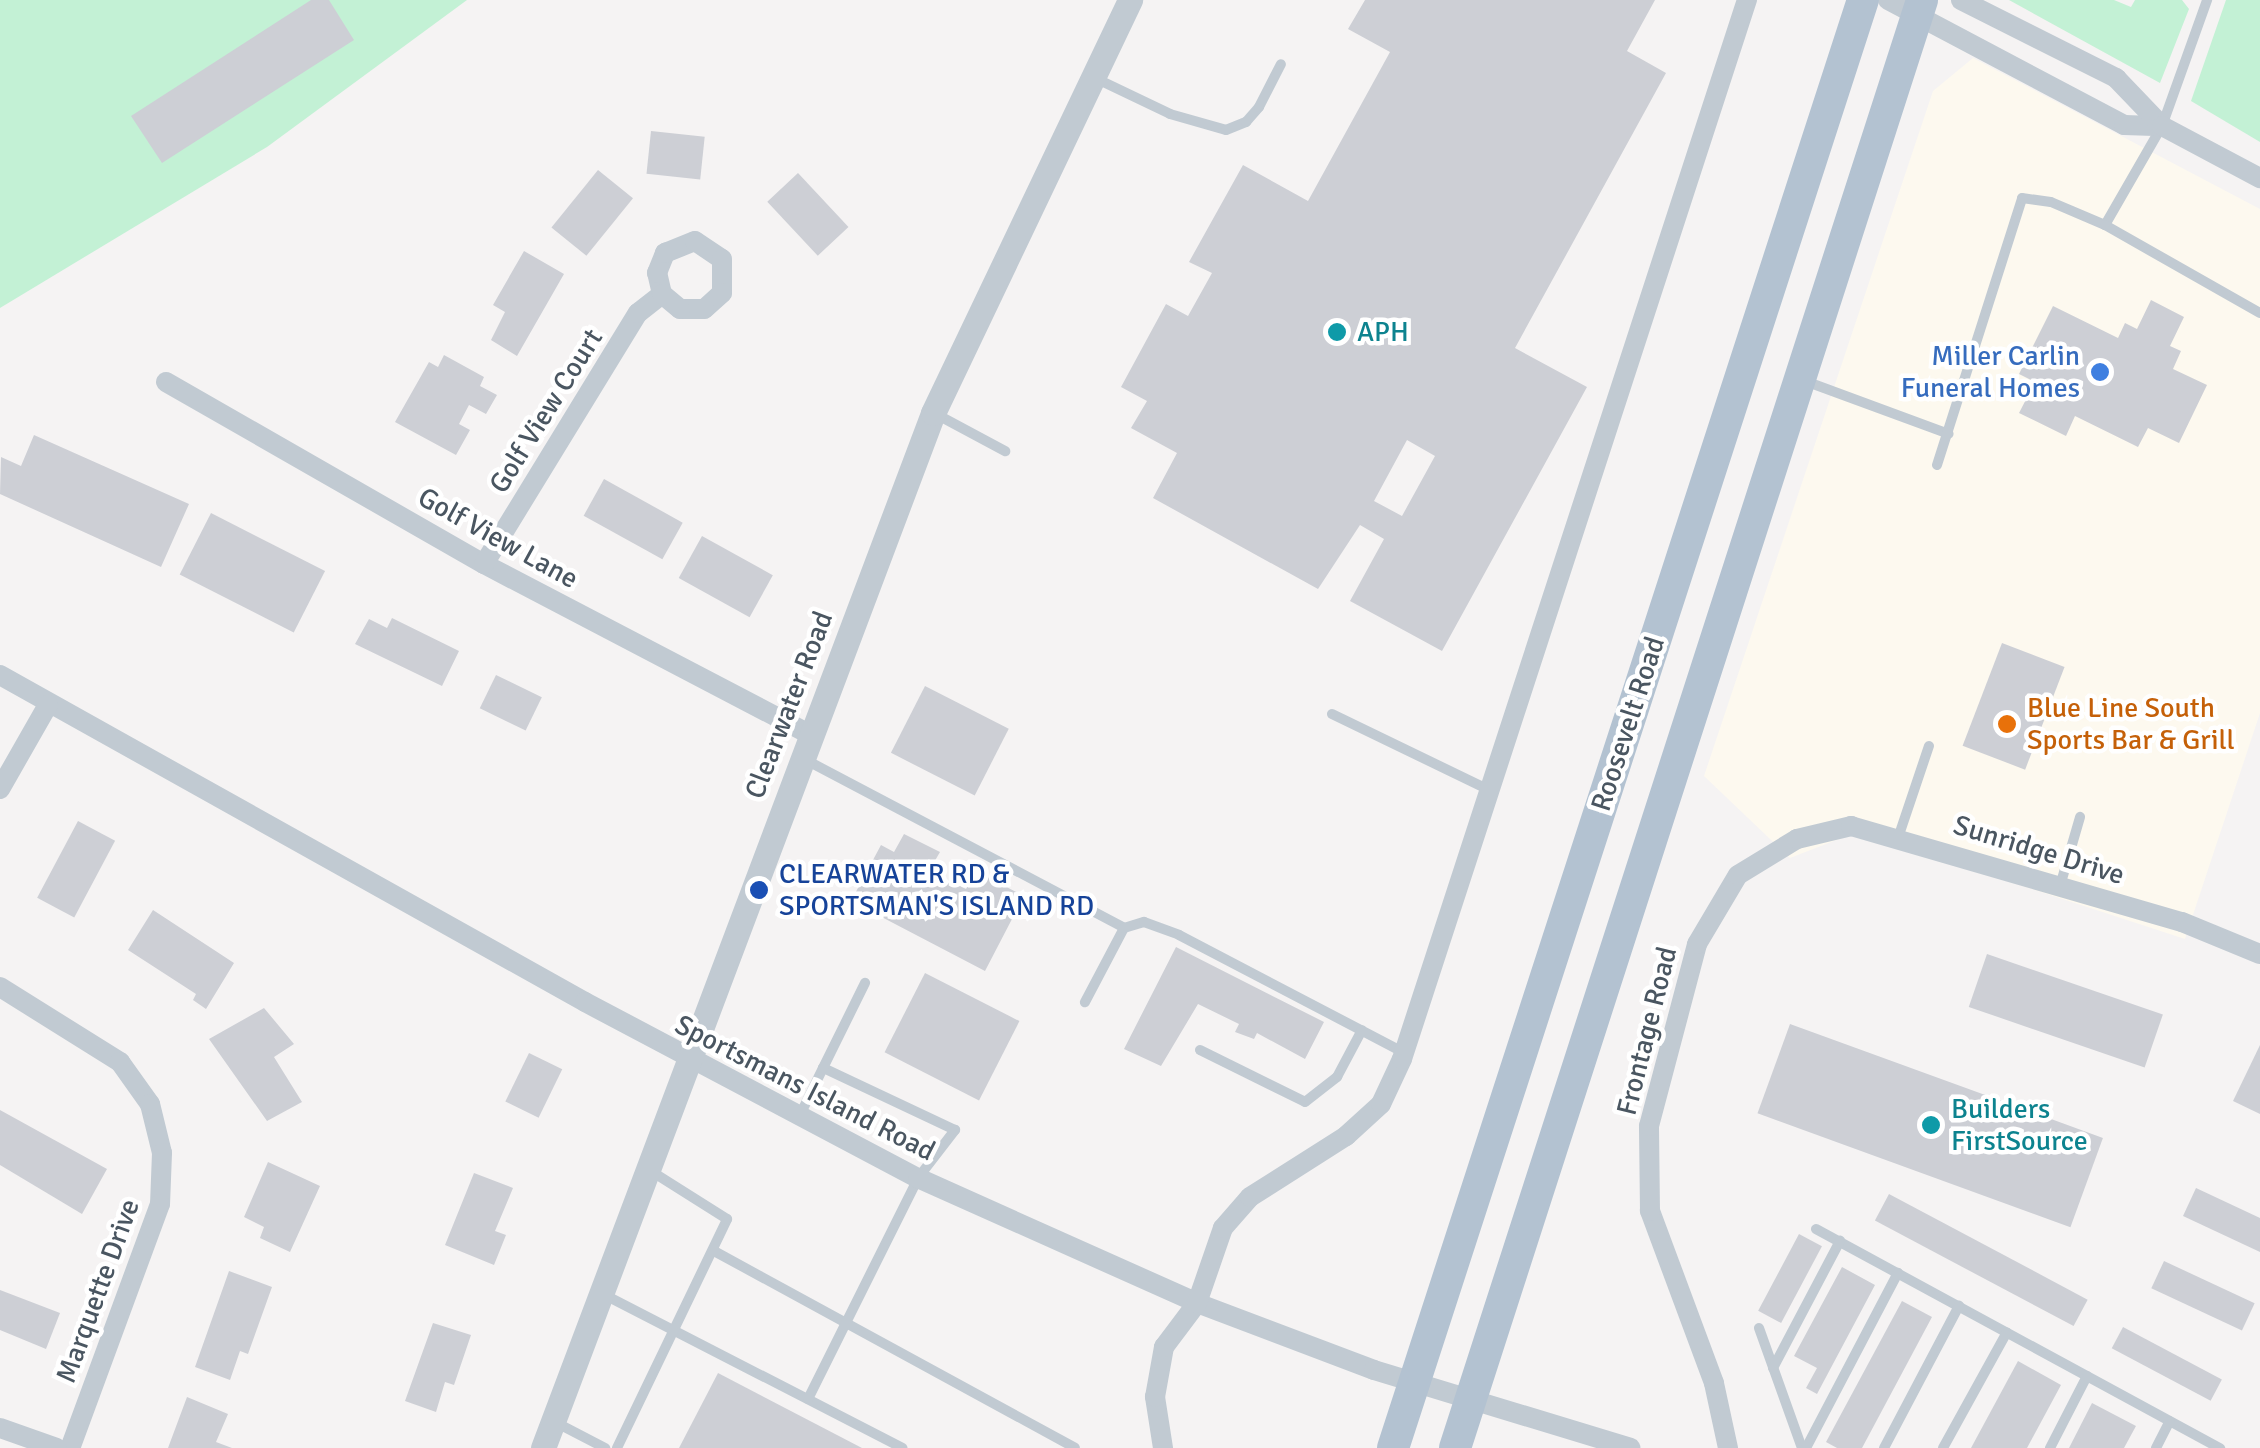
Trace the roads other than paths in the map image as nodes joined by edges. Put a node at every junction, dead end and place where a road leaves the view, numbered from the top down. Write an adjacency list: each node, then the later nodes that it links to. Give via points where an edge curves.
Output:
1 (1130, 0): 8 (street, Clearwater Road)
2 (1747, 0): 27 (street)
3 (1863, 0): 58 (main road, Roosevelt Road)
4 (1961, 0): 9 (street, via 2116,78)
5 (2207, 0): 9 (lane)
6 (1909, 5): 9 (street, via 2124,125); 14 (main road, Roosevelt Road)
7 (1281, 64): 8 (lane, via 1259,107 1226,130 1170,114)
8 (1090, 74): 16 (street, Clearwater Road)
9 (2162, 126): 10 (street); 11 (lane)
10 (2260, 178)
11 (2105, 225): 13 (lane); 17 (lane, via 2051,202 2022,198)
12 (662, 294): 20 (street, Golf View Court, via 638,313)
13 (2260, 313)
14 (1800, 379): 17 (lane); 60 (main road, Roosevelt Road)
15 (166, 382): 20 (street, Golf View Lane)
16 (933, 412): 18 (lane); 24 (street, Clearwater Road)
17 (1949, 434): 19 (lane)
18 (1005, 451)
19 (1937, 465)
20 (484, 564): 24 (street, Golf View Lane)
21 (0, 675): 22 (street, Sportsmans Island Road)
22 (48, 705): 26 (street); 40 (street, Sportsmans Island Road)
23 (1332, 714): 27 (lane)
24 (805, 746): 32 (lane); 40 (street, Clearwater Road)
25 (1929, 746): 29 (lane)
26 (0, 790)
27 (1490, 790): 39 (street)
28 (2080, 817): 31 (lane)
29 (1899, 836): 30 (street, Sunridge Drive, via 1852,826); 31 (street, Sunridge Drive)
30 (1798, 839): 75 (street, Frontage Road, via 1738,876 1697,944 1649,1126 1650,1212 1714,1384)
31 (2060, 888): 33 (street, Sunridge Drive, via 2182,922)
32 (1124, 928): 36 (lane); 37 (lane, via 1144,922 1179,935)
33 (2260, 954)
34 (866, 983): 41 (lane)
35 (0, 988): 65 (street, Marquette Drive, via 120,1062 150,1104 162,1153 160,1204)
36 (1084, 1002)
37 (1362, 1030): 38 (lane, via 1336,1078 1304,1102); 39 (lane)
38 (1200, 1050)
39 (1404, 1052): 50 (street, via 1381,1104 1241,1207 1224,1228)
40 (689, 1059): 42 (street, Sportsmans Island Road); 43 (street, Clearwater Road)
41 (823, 1068): 42 (lane); 44 (lane, via 955,1130)
42 (800, 1114): 44 (street, Sportsmans Island Road)
43 (648, 1168): 47 (lane, via 727,1220); 49 (street, Clearwater Road)
44 (918, 1178): 50 (street, Sportsmans Island Road); 52 (lane)
45 (1816, 1229): 46 (lane)
46 (1840, 1242): 48 (lane); 56 (lane)
47 (714, 1251): 52 (lane); 54 (lane)
48 (1898, 1273): 51 (lane); 76 (lane)
49 (601, 1294): 54 (lane); 61 (street, Clearwater Road)
50 (1196, 1303): 58 (street, Sportsmans Island Road); 71 (street, via 1164,1347 1154,1397)
51 (1959, 1306): 55 (lane); 77 (lane)
52 (847, 1324): 59 (lane); 70 (lane)
53 (1759, 1328): 56 (lane)
54 (678, 1332): 59 (lane); 68 (lane)
55 (2007, 1332): 57 (lane); 78 (lane)
56 (1773, 1368): 76 (lane)
57 (2087, 1376): 62 (lane); 79 (lane)
58 (1414, 1385): 60 (street, Sportsmans Island Road); 72 (main road, Roosevelt Road)
59 (808, 1399): 69 (lane)
60 (1469, 1404): 73 (main road, Roosevelt Road); 74 (street, Sportsmans Island Road)
61 (553, 1421): 66 (street, Clearwater Road); 67 (lane)
62 (2170, 1421): 80 (lane); 81 (lane)
63 (0, 1428): 64 (street)
64 (57, 1448)
65 (70, 1448)
66 (543, 1448)
67 (605, 1448)
68 (617, 1448)
69 (903, 1448)
70 (1075, 1448)
71 (1162, 1448)
72 (1393, 1448)
73 (1455, 1448)
74 (1630, 1448)
75 (1728, 1448)
76 (1804, 1448)
77 (1884, 1448)
78 (1943, 1448)
79 (2050, 1448)
80 (2156, 1448)
81 (2220, 1448)

